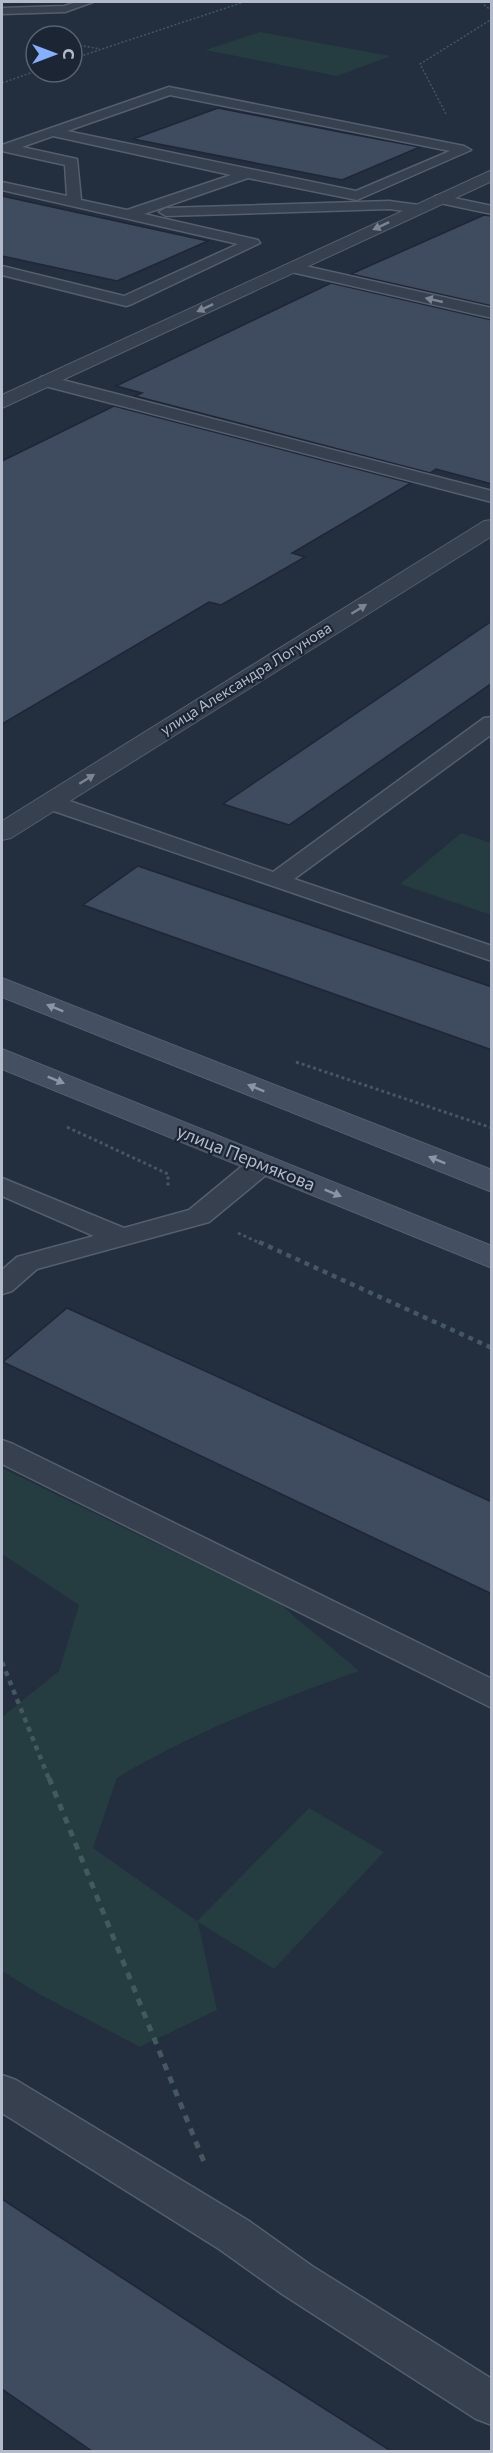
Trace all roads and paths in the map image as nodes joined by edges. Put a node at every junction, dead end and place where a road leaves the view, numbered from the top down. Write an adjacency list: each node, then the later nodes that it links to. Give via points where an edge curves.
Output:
1 (87, 2): 5 (lane, via 65,9)
2 (244, 2): 10 (path)
3 (481, 2): 6 (path)
4 (2, 11): 5 (lane)
5 (15, 11): 8 (lane)
6 (492, 11)
7 (492, 20): 15 (path, via 420,64)
8 (3, 26)
9 (84, 46): 10 (path)
10 (100, 49): 11 (path)
11 (84, 55)
12 (24, 75): 13 (path)
13 (2, 83)
14 (52, 132): 15 (lane, via 169,91); 16 (lane, via 7,148); 18 (lane)
15 (464, 150): 21 (lane)
16 (37, 154): 17 (lane); 23 (lane, via 72,162)
17 (10, 165)
18 (247, 174): 21 (lane); 27 (lane)
19 (492, 175): 22 (street)
20 (2, 186): 23 (lane)
21 (357, 196): 24 (lane)
22 (440, 199): 25 (street); 26 (lane)
23 (74, 202): 27 (lane)
24 (389, 205): 25 (lane); 27 (lane)
25 (419, 209): 28 (street, one-way to 28)
26 (492, 210)
27 (128, 213): 29 (lane, via 253,243 126,301)
28 (292, 268): 30 (lane, one-way to 28); 31 (street, one-way to 31)
29 (2, 271)
30 (492, 313)
31 (47, 381): 32 (street); 33 (lane)
32 (2, 402)
33 (492, 497)
34 (492, 526): 36 (street, улица Александра Логунова, one-way to 34)
35 (492, 723): 38 (lane)
36 (50, 802): 37 (street, улица Александра Логунова); 38 (lane)
37 (2, 832)
38 (276, 880): 39 (lane)
39 (492, 954)
40 (2, 987): 46 (main road, one-way to 40)
41 (2, 1058): 45 (main road, улица Пермякова, one-way to 45)
42 (294, 1061): 43 (path)
43 (492, 1128)
44 (80, 1133): 48 (path, via 168,1174 168,1203)
45 (262, 1164): 48 (lane); 50 (main road, улица Пермякова, one-way to 50)
46 (492, 1182)
47 (2, 1186): 49 (lane)
48 (199, 1216): 49 (lane); 52 (path)
49 (122, 1237): 51 (lane, via 27,1263)
50 (492, 1258)
51 (2, 1285)
52 (492, 1348)
53 (2, 1451): 55 (lane)
54 (2, 1662): 57 (path)
55 (492, 1695)
56 (2, 2092): 58 (lane, via 234,2235 297,2280)
57 (207, 2169)
58 (492, 2404)

